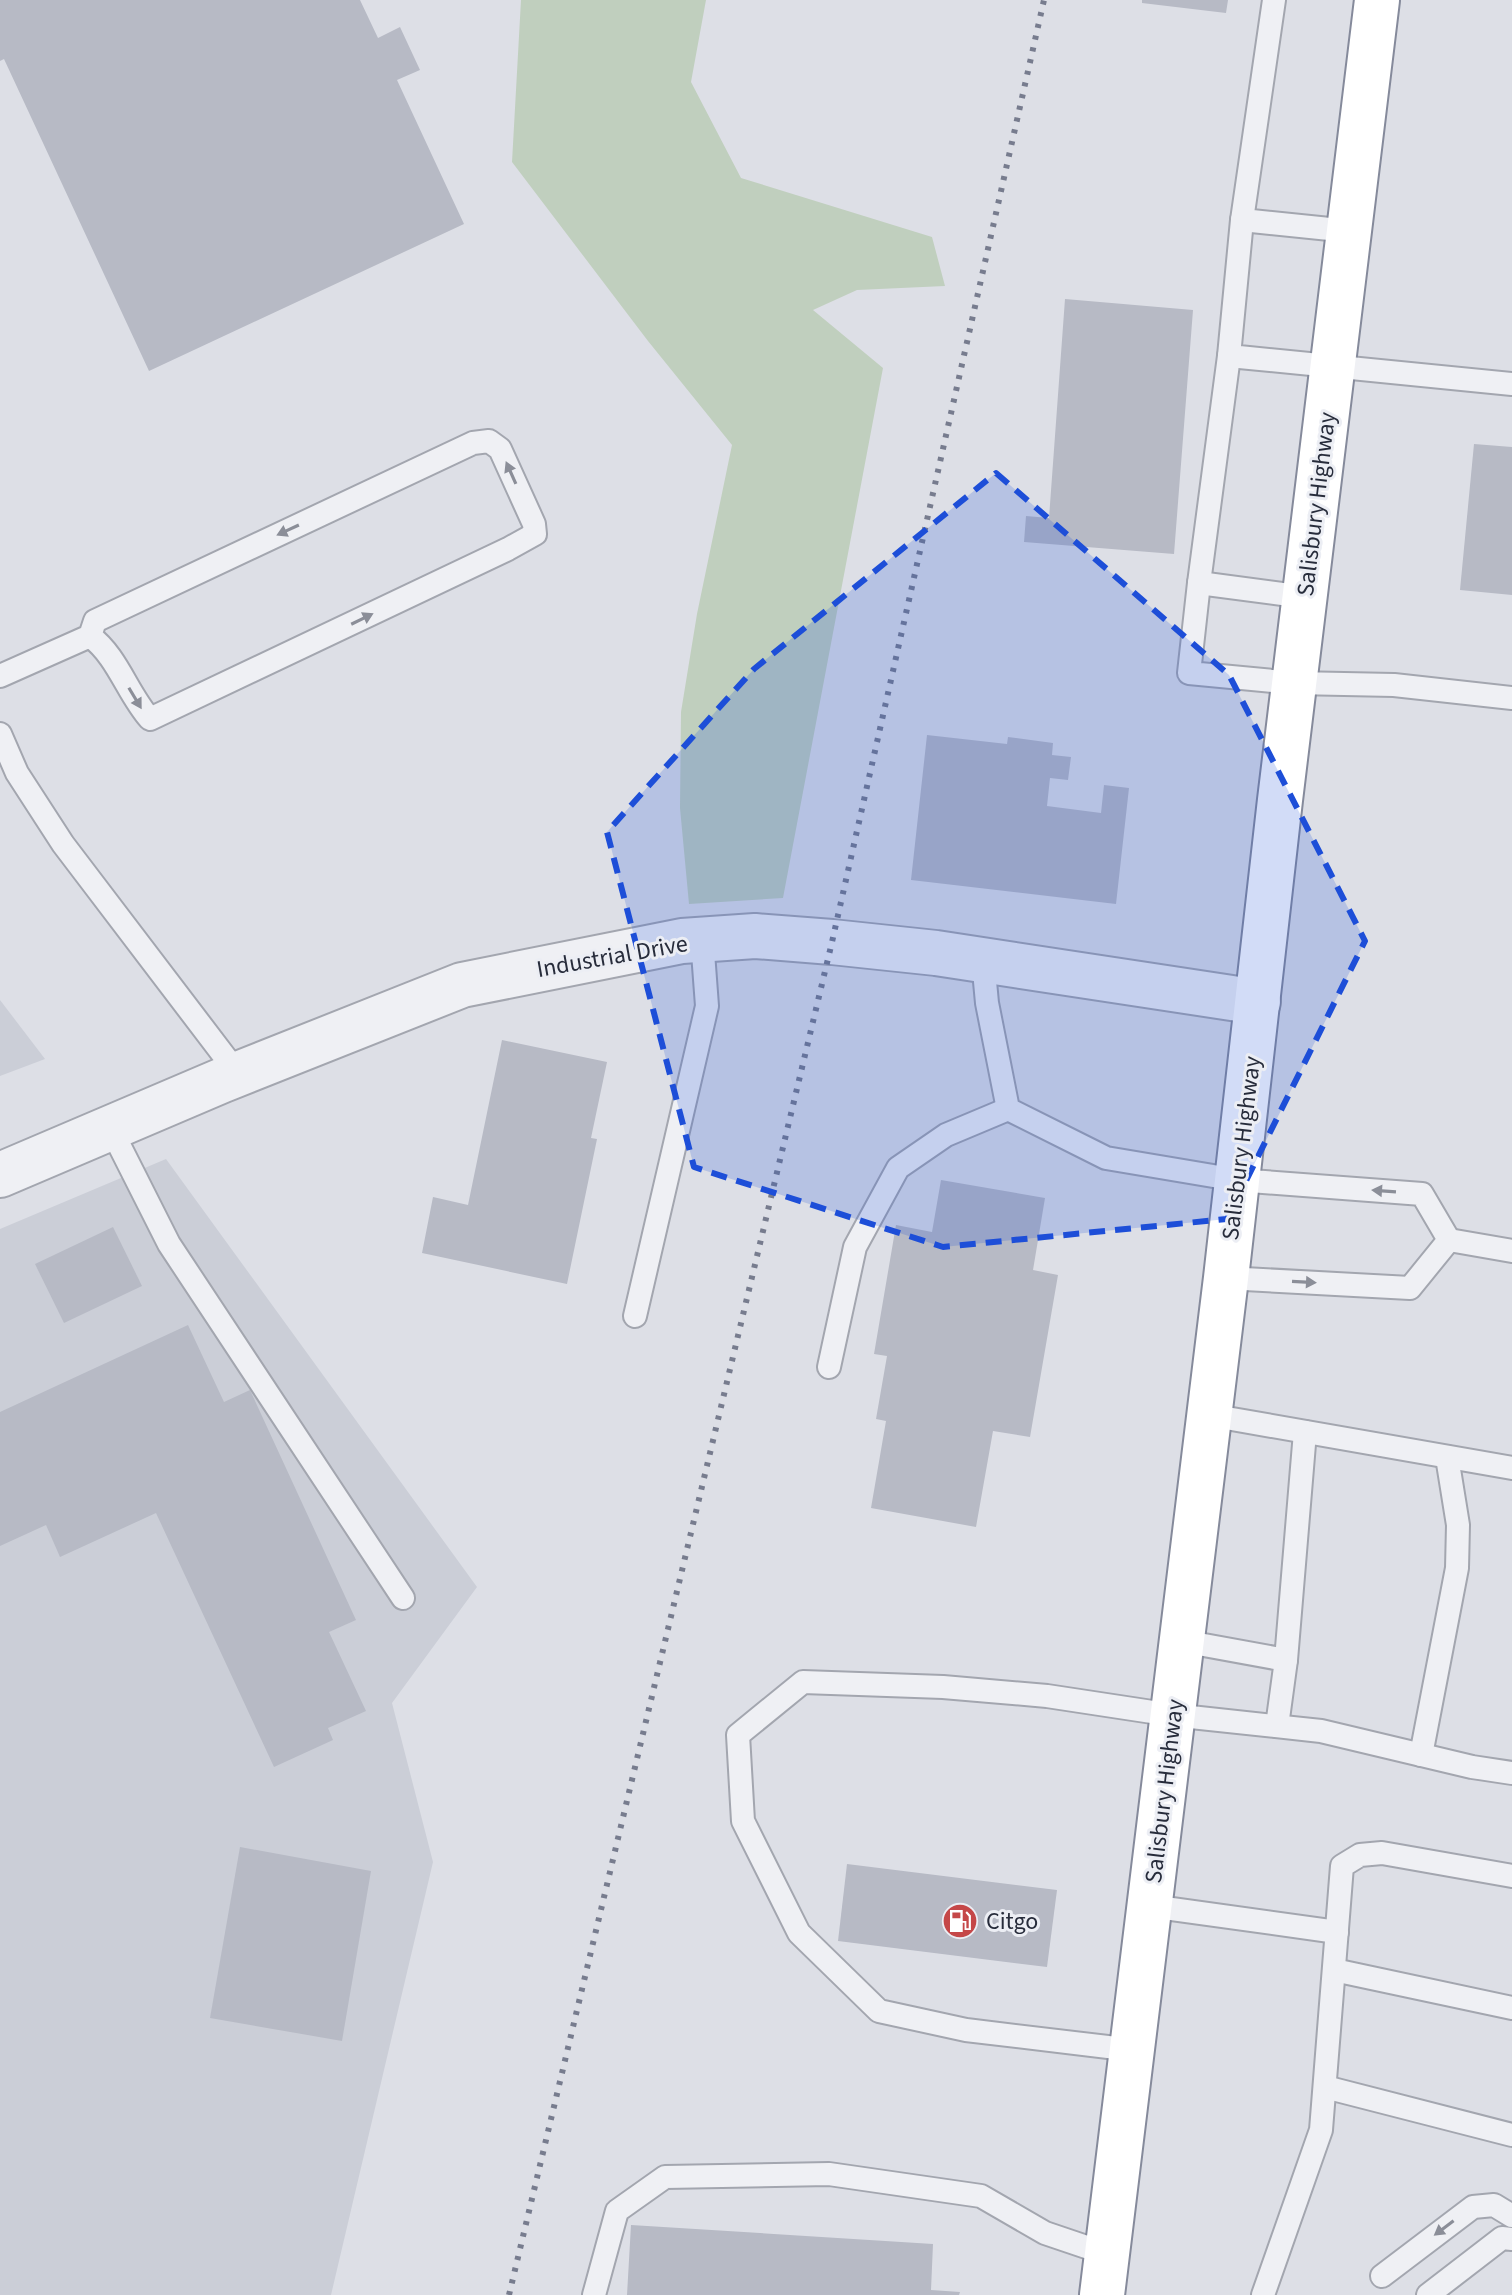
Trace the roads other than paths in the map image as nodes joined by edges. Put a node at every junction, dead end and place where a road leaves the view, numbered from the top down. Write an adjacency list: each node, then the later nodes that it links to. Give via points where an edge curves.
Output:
1 (1274, 0): 3 (lane)
2 (1377, 0): 4 (highway, Salisbury Highway)
3 (1242, 220): 4 (lane); 5 (lane)
4 (1349, 231): 6 (highway, Salisbury Highway)
5 (1229, 356): 6 (lane); 8 (lane)
6 (1332, 367): 7 (lane); 9 (highway, Salisbury Highway)
7 (1512, 384)
8 (1199, 583): 9 (lane); 12 (lane, via 1189,673)
9 (1305, 597): 12 (highway, Salisbury Highway)
10 (90, 636): 10 (lane, one-way to 10, via 105,647 150,719 508,549 535,534 534,524 500,449 489,441 473,443 95,621); 11 (lane)
11 (0, 676)
12 (1294, 683): 13 (lane, via 1394,685); 17 (highway, Salisbury Highway)
13 (1512, 698)
14 (0, 734): 18 (lane, via 17,773 63,844)
15 (702, 939): 16 (street, Industrial Drive, via 755,936); 18 (street, Industrial Drive, via 462,985); 26 (lane, via 707,1006)
16 (983, 960): 17 (street, Industrial Drive); 19 (lane)
17 (1258, 1002): 22 (highway, Salisbury Highway)
18 (238, 1074): 20 (street, Industrial Drive)
19 (1008, 1109): 22 (lane, via 1106,1158); 27 (lane, via 946,1135 898,1168 855,1247)
20 (111, 1129): 21 (street, Industrial Drive); 32 (lane, via 169,1244)
21 (0, 1175)
22 (1237, 1180): 23 (lane, one-way to 22, via 1422,1194); 25 (highway, Salisbury Highway)
23 (1449, 1240): 24 (lane); 25 (lane, one-way to 23, via 1410,1288)
24 (1512, 1251)
25 (1226, 1278): 28 (highway, Salisbury Highway)
26 (635, 1316)
27 (829, 1367)
28 (1209, 1415): 29 (lane); 33 (highway, Salisbury Highway)
29 (1305, 1432): 30 (lane); 34 (lane)
30 (1447, 1457): 31 (lane); 37 (lane, via 1458,1525 1457,1568)
31 (1512, 1468)
32 (403, 1598)
33 (1182, 1641): 34 (lane); 35 (highway, Salisbury Highway)
34 (1286, 1660): 36 (lane)
35 (1172, 1715): 36 (lane); 40 (highway, Salisbury Highway); 44 (lane, via 1047,1696 803,1682 738,1735 743,1821 799,1933 879,2011 966,2030)
36 (1277, 1726): 37 (lane)
37 (1421, 1755): 38 (lane)
38 (1512, 1773)
39 (1512, 1876): 41 (lane, via 1382,1853 1360,1855 1342,1866)
40 (1150, 1906): 41 (lane); 44 (highway, Salisbury Highway)
41 (1337, 1932): 42 (lane)
42 (1334, 1970): 43 (lane); 45 (lane)
43 (1512, 2008)
44 (1133, 2050): 49 (highway, Salisbury Highway)
45 (1325, 2087): 46 (lane); 52 (lane, via 1321,2130)
46 (1512, 2135)
47 (1512, 2216): 50 (lane, one-way to 50, via 1494,2205 1473,2207)
48 (1512, 2239): 53 (lane, via 1502,2238)
49 (1105, 2275): 51 (lane, via 981,2196 829,2174 665,2177 617,2211)
50 (1382, 2276)
51 (594, 2295)
52 (1263, 2295)
53 (1428, 2295)

